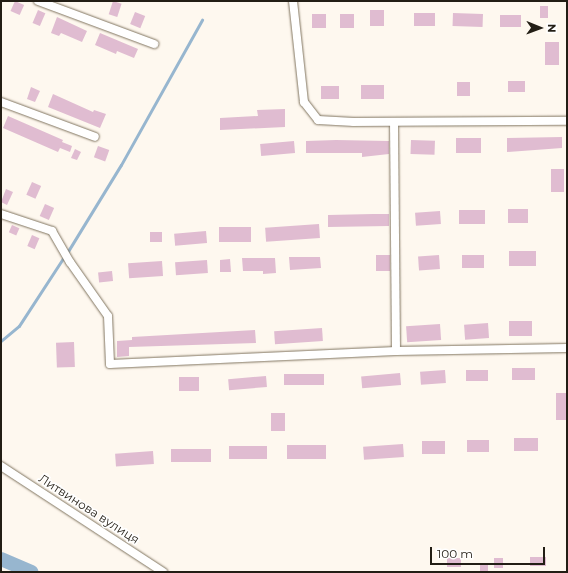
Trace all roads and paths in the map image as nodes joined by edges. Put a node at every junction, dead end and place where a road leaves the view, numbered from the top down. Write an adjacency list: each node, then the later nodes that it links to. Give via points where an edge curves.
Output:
1 (38, 1): 3 (street)
2 (292, 1): 6 (street, via 304,102 318,120)
3 (154, 44)
4 (1, 102): 7 (street)
5 (567, 121): 6 (street)
6 (394, 122): 10 (street)
7 (95, 137)
8 (1, 214): 10 (street, via 52,231 70,262 108,316 110,364)
9 (567, 348): 10 (street)
10 (396, 351)
11 (1, 466): 12 (street, Литвинова вулиця)
12 (163, 572)

